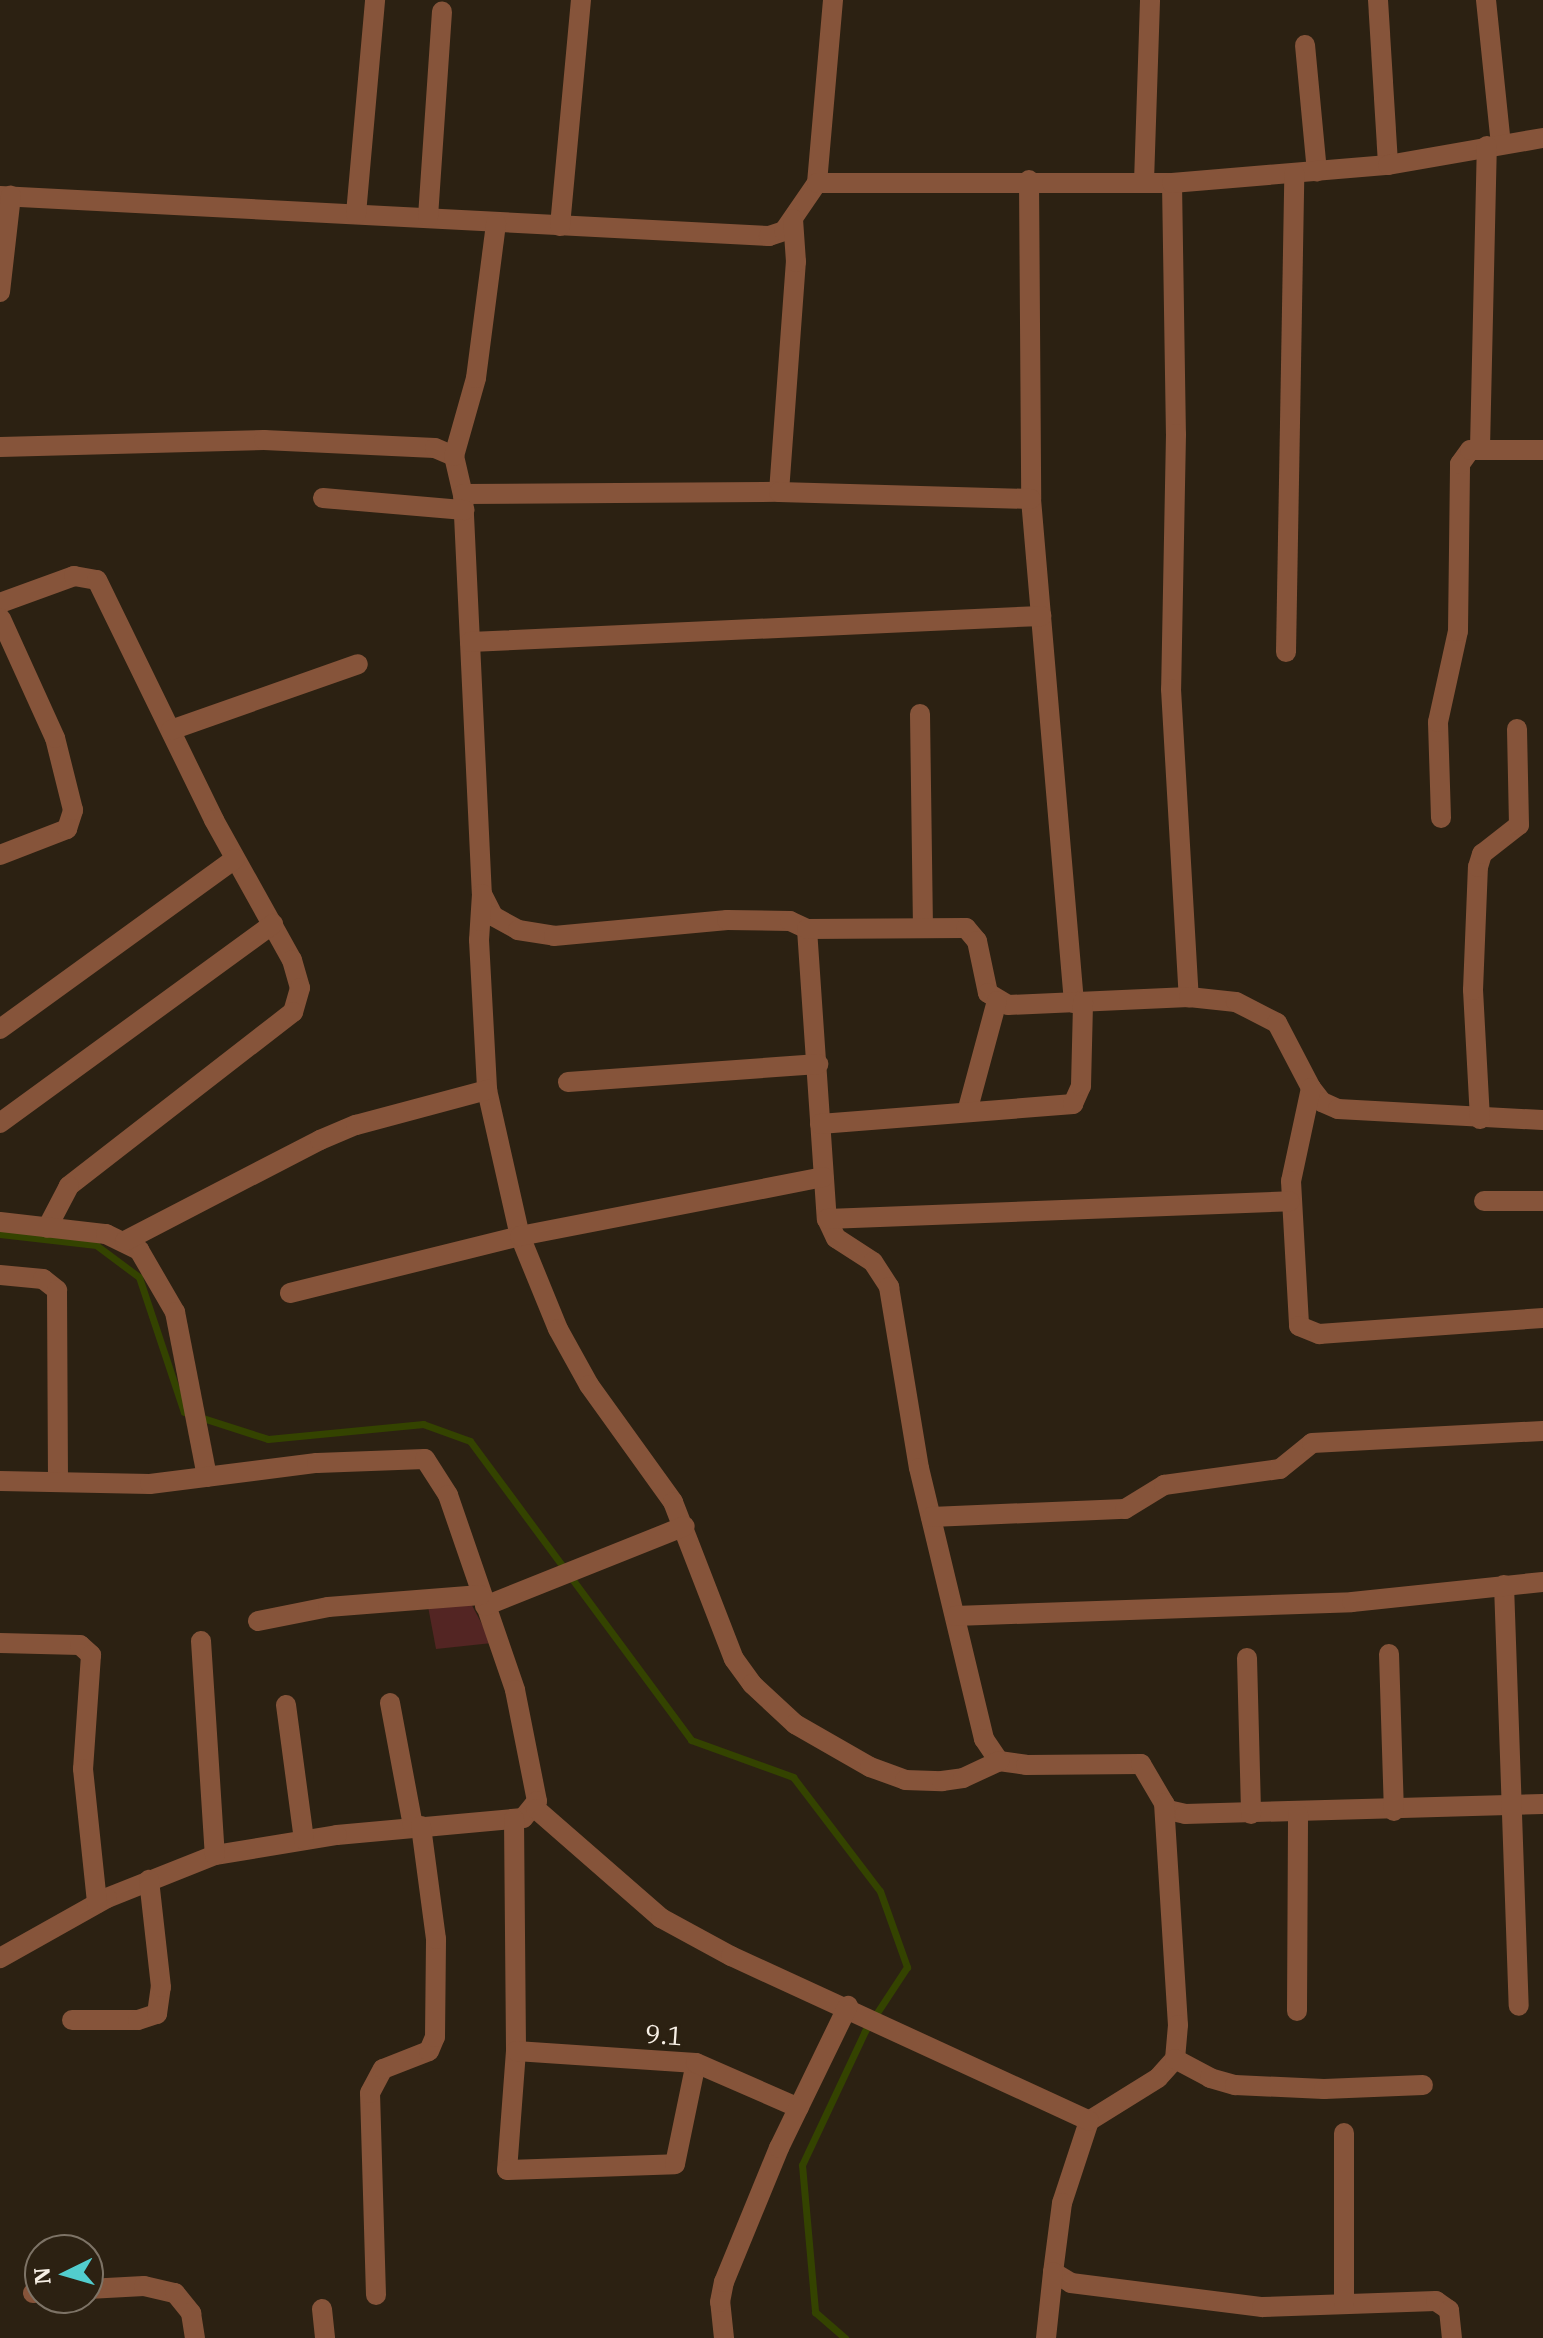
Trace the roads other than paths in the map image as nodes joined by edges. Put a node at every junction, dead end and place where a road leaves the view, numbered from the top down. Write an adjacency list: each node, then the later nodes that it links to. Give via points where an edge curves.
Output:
1 (375, 0): 19 (street)
2 (581, 0): 23 (street)
3 (833, 0): 16 (street)
4 (1150, 0): 15 (street)
5 (1378, 0): 11 (street)
6 (1486, 0): 10 (street)
7 (442, 11): 20 (street)
8 (1305, 45): 12 (street)
9 (1543, 138): 10 (street)
10 (1494, 145): 11 (street); 26 (street)
11 (1388, 165): 12 (street)
12 (1317, 171): 13 (street)
13 (1294, 173): 17 (street); 36 (street)
14 (1029, 180): 15 (street); 16 (street); 31 (street)
15 (1144, 182): 17 (street)
16 (817, 183): 21 (street)
17 (1172, 183): 48 (street, via 1176,434 1171,689)
18 (5, 196): 19 (street); 24 (street)
19 (356, 214): 20 (street)
20 (428, 217): 22 (street)
21 (793, 219): 23 (street, via 784,231 769,236); 29 (street, via 796,262)
22 (496, 223): 23 (street); 28 (street, via 478,365 467,423)
23 (560, 226)
24 (0, 292)
25 (0, 447): 28 (street, via 276,440 435,448)
26 (1480, 448): 27 (street); 41 (street, via 1463,455 1460,464 1458,631 1438,722)
27 (1543, 450)
28 (454, 456): 32 (street)
29 (779, 492): 31 (street); 32 (street)
30 (323, 498): 32 (street)
31 (1031, 499): 34 (street)
32 (464, 502): 35 (street)
33 (1, 612): 40 (street, via 74,576 97,580); 42 (street, via 55,738 73,810 67,829)
34 (1041, 616): 35 (street); 50 (street)
35 (470, 642): 44 (street)
36 (1286, 652)
37 (358, 664): 40 (street)
38 (920, 714): 46 (street)
39 (1517, 729): 57 (street, via 1519,825 1482,854 1478,867 1473,990)
40 (171, 730): 43 (street)
41 (1441, 818)
42 (0, 855)
43 (235, 859): 45 (street); 51 (street)
44 (482, 894): 47 (street, via 493,916 518,930 554,936 727,920 790,921); 55 (street, via 479,940)
45 (273, 924): 59 (street); 67 (street, via 298,975 300,1001 293,1012 69,1186)
46 (923, 927): 47 (street); 49 (street, via 973,933 983,981)
47 (807, 929): 52 (street)
48 (1189, 997): 50 (street); 54 (street, via 1236,1002 1277,1023)
49 (997, 1001): 50 (street); 56 (street)
50 (1078, 1002): 56 (street, via 1081,1086 1073,1104)
51 (0, 1029)
52 (818, 1064): 53 (street); 60 (street)
53 (568, 1082)
54 (1311, 1088): 57 (street, via 1322,1102 1364,1114); 62 (street, via 1299,1130)
55 (487, 1090): 68 (street); 69 (street, via 356,1125 320,1140)
56 (967, 1112): 60 (street)
57 (1480, 1119): 58 (street)
58 (1543, 1120)
59 (0, 1123)
60 (820, 1124): 61 (street)
61 (823, 1177): 65 (street); 68 (street)
62 (1290, 1201): 65 (street); 72 (street, via 1295,1318 1307,1332)
63 (1484, 1201): 64 (street)
64 (1543, 1201)
65 (827, 1219): 77 (street, via 836,1238 873,1262 889,1287)
66 (0, 1222): 67 (street)
67 (47, 1228): 69 (street)
68 (520, 1236): 71 (street); 78 (street, via 558,1329 589,1385)
69 (125, 1241): 74 (street, via 150,1265 175,1312)
70 (0, 1275): 76 (street, via 43,1279 57,1290)
71 (290, 1293)
72 (1543, 1318)
73 (1543, 1431): 77 (street, via 1312,1443 1280,1469 1164,1485 1125,1509)
74 (207, 1477): 76 (street, via 111,1486); 81 (street, via 355,1460 425,1459 439,1475)
75 (0, 1481): 76 (street)
76 (58, 1482)
77 (931, 1517): 82 (street)
78 (685, 1526): 81 (street, via 522,1593); 90 (street, via 734,1659 795,1724 831,1749 905,1780 963,1778)
79 (1543, 1582): 80 (street)
80 (1504, 1585): 82 (street, via 1352,1602); 93 (street)
81 (483, 1600): 83 (street, via 328,1607); 94 (street, via 529,1742)
82 (955, 1616): 90 (street, via 984,1739)
83 (258, 1621)
84 (201, 1641): 101 (street)
85 (0, 1643): 103 (street, via 80,1645 91,1655 83,1769)
86 (1389, 1654): 95 (street)
87 (1247, 1658): 96 (street)
88 (390, 1703): 99 (street)
89 (286, 1705): 100 (street)
90 (999, 1761): 91 (street, via 1129,1761 1149,1770)
91 (1164, 1803): 96 (street, via 1185,1814); 110 (street, via 1178,2025)
92 (1543, 1804): 93 (street)
93 (1515, 1806): 95 (street); 105 (street)
94 (536, 1809): 98 (street); 106 (street, via 661,1918 731,1956)
95 (1394, 1811): 97 (street)
96 (1251, 1814): 97 (street)
97 (1298, 1814): 107 (street)
98 (514, 1819): 99 (street); 109 (street)
99 (417, 1826): 100 (street); 118 (street, via 436,1939 435,2037 429,2051 383,2069 370,2093)
100 (304, 1840): 101 (street)
101 (215, 1855): 102 (street)
102 (149, 1880): 103 (street); 108 (street, via 161,1987 157,2014 138,2020)
103 (97, 1903): 104 (street)
104 (0, 1958)
105 (1519, 2006)
106 (851, 2007): 113 (street); 114 (street)
107 (1297, 2011)
108 (72, 2020)
109 (516, 2051): 111 (street, 9.1); 111 (street, via 507,2170 675,2164)
110 (1175, 2059): 112 (street, via 1235,2085); 114 (street, via 1158,2078)
111 (696, 2063): 113 (street, 9.1)
112 (1423, 2085)
113 (799, 2108): 123 (street, via 724,2282)
114 (1089, 2121): 116 (street, via 1062,2203)
115 (1344, 2133): 119 (street)
116 (1053, 2272): 119 (street, via 1071,2283 1200,2302 1262,2307); 124 (street)
117 (104, 2288): 121 (street, via 144,2286 175,2293 191,2313)
118 (376, 2295)
119 (1344, 2303): 125 (street, via 1436,2301 1449,2310)
120 (322, 2309): 122 (street)
121 (195, 2338)
122 (325, 2338)
123 (724, 2338)
124 (1046, 2338)
125 (1452, 2338)

